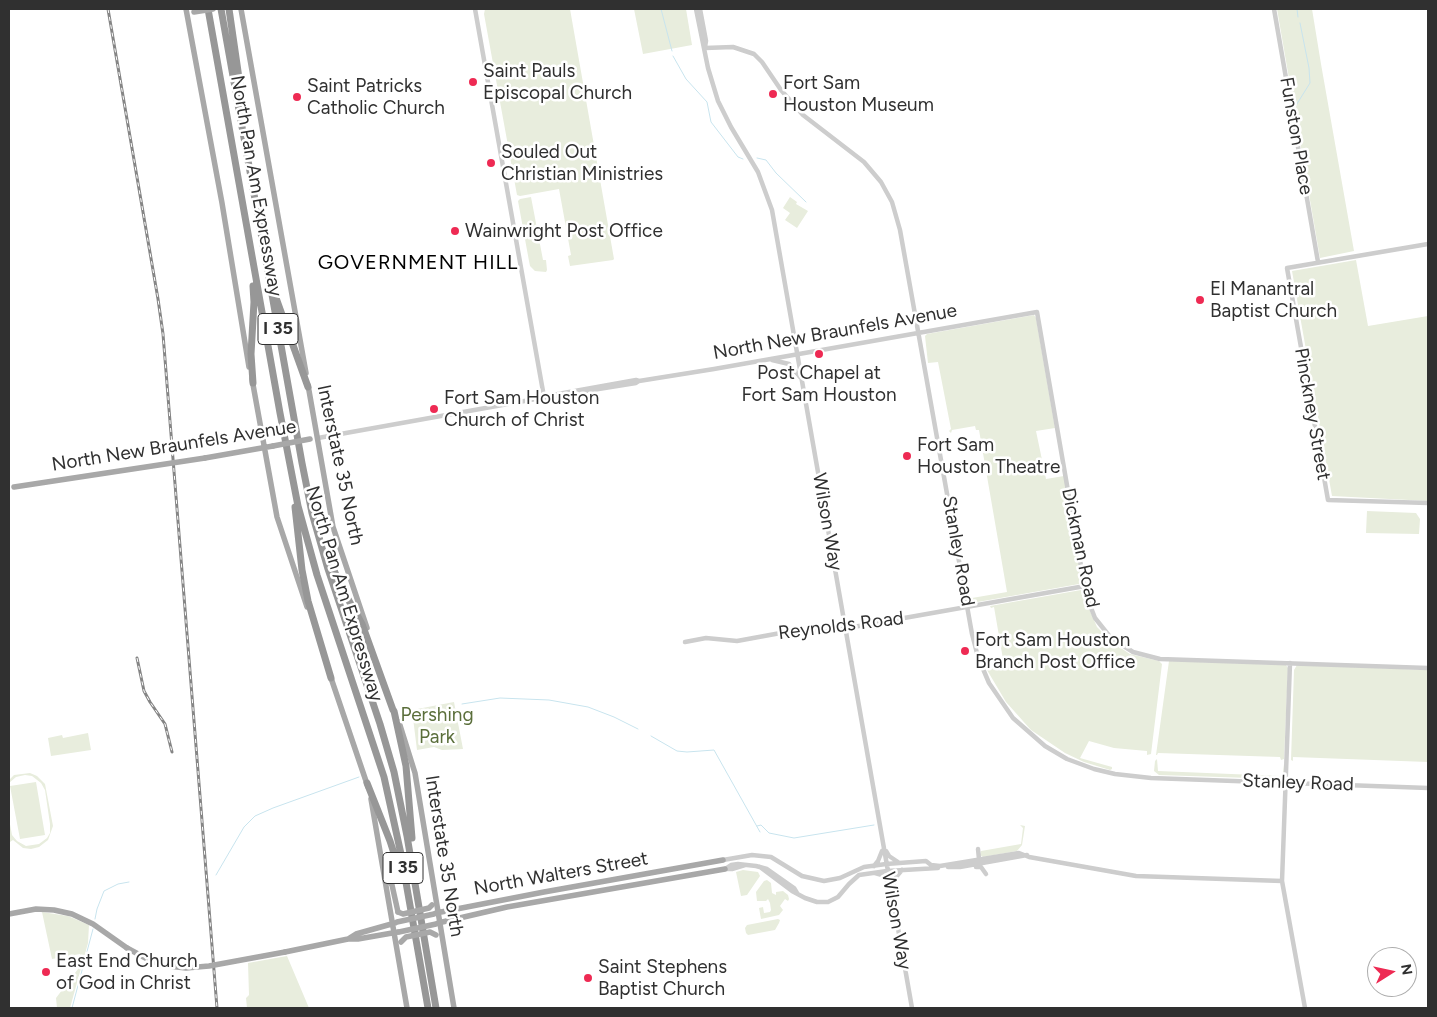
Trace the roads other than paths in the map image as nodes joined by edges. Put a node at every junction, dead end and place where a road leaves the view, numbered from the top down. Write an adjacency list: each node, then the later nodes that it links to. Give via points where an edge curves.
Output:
1 (207, 9): 12 (highway, North Pan Am Expressway / I 35)
2 (213, 9): 9 (main road, bridge)
3 (221, 9): 11 (highway, North Pan Am Expressway / I 35)
4 (229, 9): 11 (highway)
5 (241, 9): 22 (main road, Interstate 35 North)
6 (475, 9): 23 (street)
7 (698, 9): 10 (street, Wilson Way)
8 (1274, 9): 15 (street, Funston Place)
9 (189, 10): 21 (main road)
10 (705, 48): 17 (street, Stanley Road, via 742,48 754,54 801,112 864,162 880,180 898,219); 18 (street, Wilson Way, via 720,108 758,172 772,210)
11 (247, 151): 13 (highway, North Pan Am Expressway / I 35)
12 (240, 187): 21 (highway, via 254,292); 26 (highway, North Pan Am Expressway / I 35)
13 (255, 195): 22 (highway, via 276,298); 27 (highway, North Pan Am Expressway / I 35)
14 (1428, 244): 15 (street)
15 (1318, 262): 29 (street, Pinckney Street, via 1287,268 1328,500)
16 (1037, 312): 17 (street, North New Braunfels Avenue); 30 (street, Dickman Road)
17 (919, 333): 18 (street, North New Braunfels Avenue); 31 (street, Stanley Road)
18 (797, 354): 19 (street, North New Braunfels Avenue); 20 (street, Wilson Way)
19 (758, 361): 20 (street, via 783,362 794,368); 23 (street, North New Braunfels Avenue)
20 (802, 381): 32 (street, Wilson Way)
21 (253, 383): 25 (main road)
22 (308, 387): 24 (main road, Interstate 35 North)
23 (544, 398): 24 (street, North New Braunfels Avenue)
24 (318, 438): 25 (main road, North New Braunfels Avenue, bridge); 37 (main road, Interstate 35 North, via 333,527)
25 (264, 447): 28 (main road, North New Braunfels Avenue, bridge); 36 (main road, via 277,516)
26 (287, 452): 36 (highway, via 302,570); 61 (highway, North Pan Am Expressway / I 35, via 312,557 392,809)
27 (302, 463): 37 (highway, via 333,568 362,624); 60 (highway, North Pan Am Expressway / I 35, via 322,549 371,694 398,788)
28 (12, 487)
29 (1428, 503)
30 (1085, 586): 31 (street, Reynolds Road); 34 (street, Dickman Road, via 1091,611 1105,632 1126,648 1142,655)
31 (967, 607): 32 (street, Reynolds Road); 39 (street, Stanley Road, via 978,657 989,684 1013,718 1045,746 1094,770 1127,776)
32 (845, 629): 33 (street, Reynolds Road, via 825,632 798,630 737,641 706,638); 41 (street, Wilson Way)
33 (685, 642)
34 (1290, 663): 35 (street, Dickman Road); 39 (street)
35 (1428, 668)
36 (331, 678): 38 (main road)
37 (394, 711): 58 (main road, Interstate 35 North, via 415,773); 60 (highway, via 406,766)
38 (367, 783): 54 (main road); 61 (highway, via 395,854)
39 (1286, 783): 40 (street, Stanley Road); 56 (street)
40 (1428, 788)
41 (883, 847): 47 (street); 48 (street, Wilson Way); 49 (street)
42 (978, 849): 44 (street)
43 (1028, 855): 44 (street, via 1013,853); 46 (street); 56 (street, via 1136,876)
44 (979, 859): 47 (street, via 940,866 926,861)
45 (723, 860): 49 (street, via 752,855 770,857 802,876 822,881); 62 (main road, North Walters Street)
46 (991, 862): 50 (street); 50 (street, via 987,865 986,874 979,866)
47 (899, 863): 48 (street)
48 (886, 864): 49 (street); 52 (street, Wilson Way)
49 (874, 866)
50 (960, 868): 53 (street)
51 (724, 869): 55 (street, via 731,865 767,869 813,902 828,902 838,897 854,878); 65 (main road, North Walters Street, via 507,907)
52 (887, 870): 53 (street); 55 (street); 57 (street, Wilson Way)
53 (902, 870): 59 (street, via 896,876)
54 (384, 871): 58 (main road, bridge, via 392,885 398,912 403,914 429,908); 64 (main road)
55 (874, 872): 57 (street, via 882,875)
56 (1282, 881): 75 (street)
57 (890, 885): 59 (street, Wilson Way)
58 (433, 886): 62 (main road, Interstate 35 North)
59 (891, 893): 74 (street, Wilson Way)
60 (419, 908): 72 (highway, North Pan Am Expressway / I 35)
61 (410, 909): 71 (highway, North Pan Am Expressway / I 35)
62 (436, 913): 64 (main road, North Walters Street, bridge); 65 (main road, Interstate 35 North)
63 (9, 914): 67 (main road, North Walters Street, bridge, via 36,909 72,914 151,961 186,968 206,967)
64 (395, 923): 66 (main road); 67 (main road, North Walters Street)
65 (438, 923): 66 (main road, North Walters Street, bridge); 68 (main road, Interstate 35 North)
66 (397, 932): 67 (main road, North Walters Street); 69 (main road)
67 (348, 939)
68 (443, 947): 69 (main road, bridge, via 436,935 430,932 406,938 401,942); 73 (main road, Interstate 35 North)
69 (398, 953): 70 (main road)
70 (407, 1008)
71 (428, 1008)
72 (438, 1008)
73 (454, 1008)
74 (912, 1008)
75 (1305, 1008)

